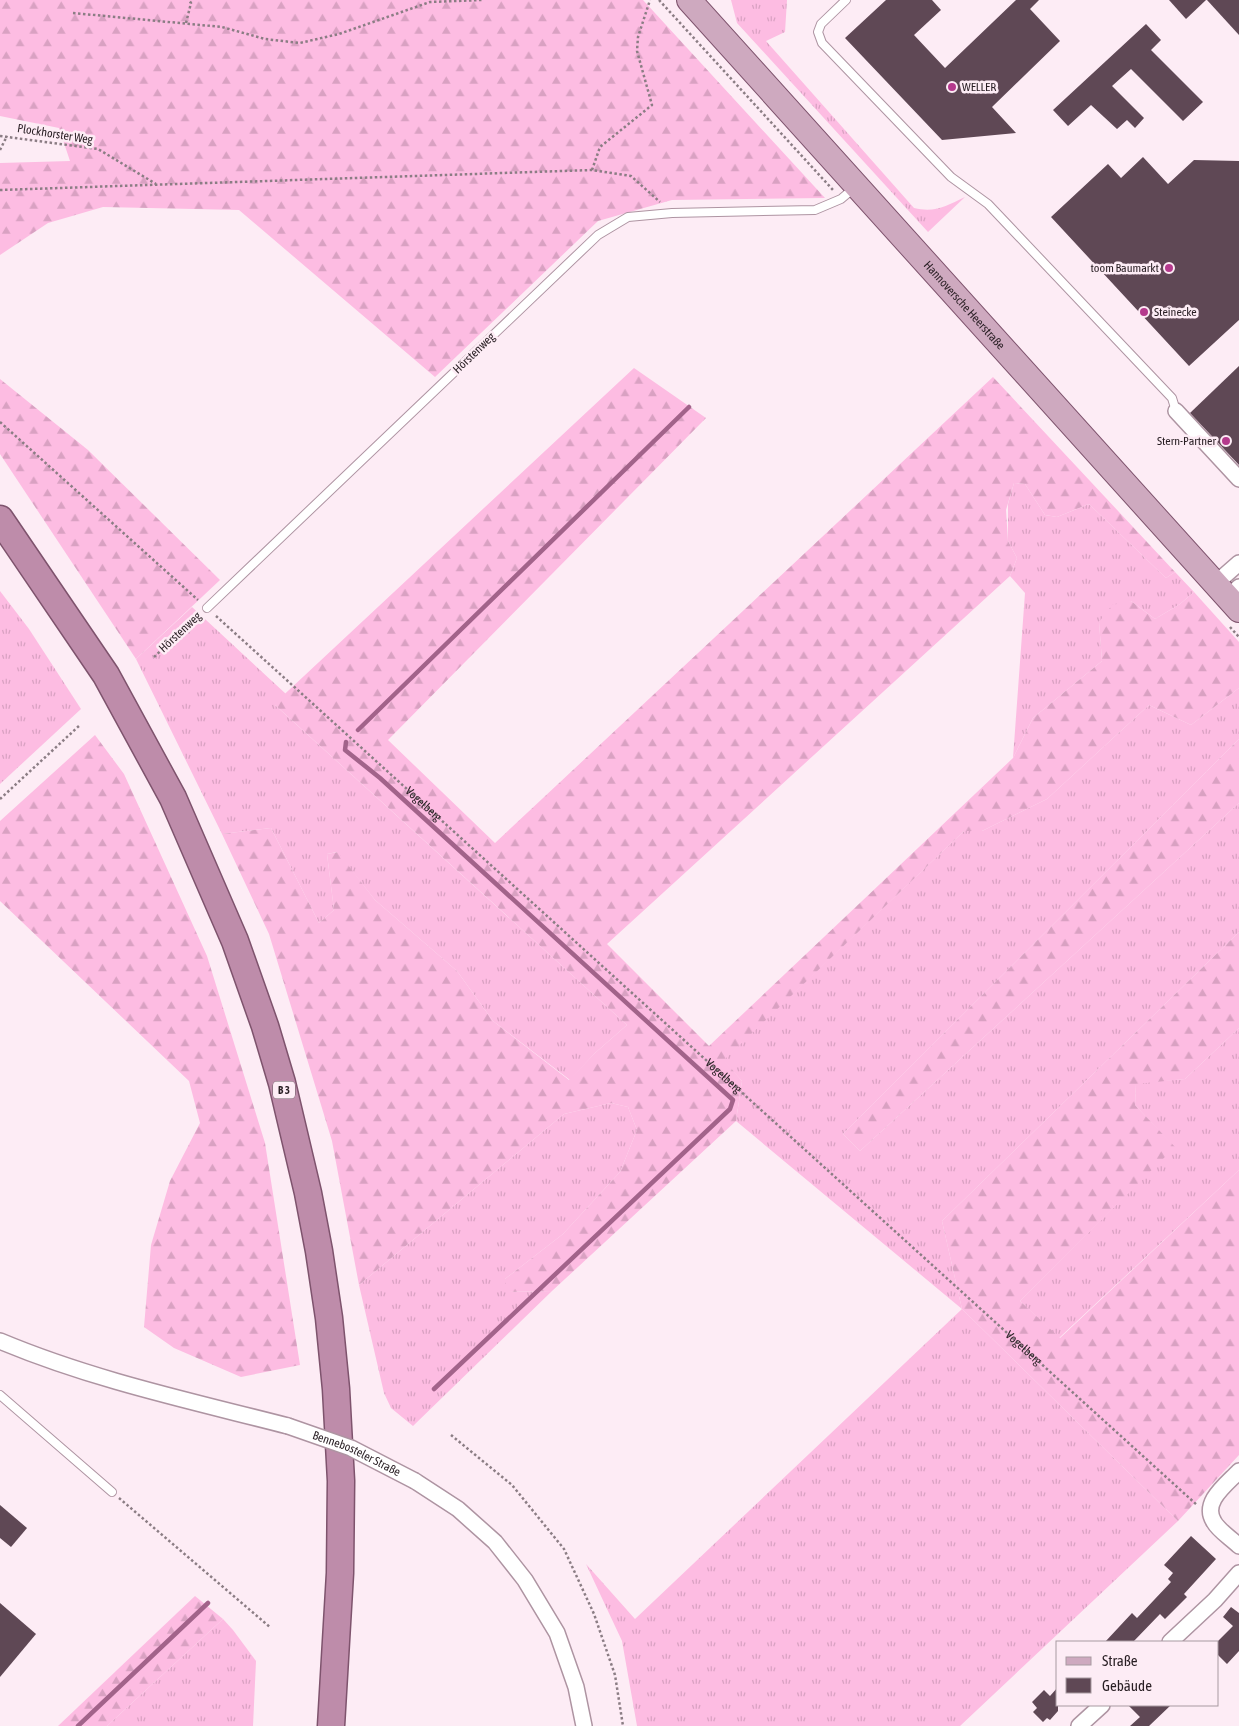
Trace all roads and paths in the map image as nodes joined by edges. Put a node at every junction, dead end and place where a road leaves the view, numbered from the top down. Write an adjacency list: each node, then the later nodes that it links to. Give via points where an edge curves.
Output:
1 (190, 0): 8 (path)
2 (482, 0): 8 (path, via 430,2 340,34 300,43)
3 (650, 0): 12 (path, via 637,51 652,105 600,147)
4 (661, 0): 15 (path)
5 (689, 0): 15 (main road, Hannoversche Heerstraße)
6 (846, 0): 17 (lane, via 821,24 818,32 822,43 951,177 988,204 1172,398)
7 (73, 13): 8 (path)
8 (186, 23)
9 (0, 136): 10 (path, Plockhorster Weg)
10 (7, 136): 11 (path); 13 (path, Plockhorster Weg, via 98,149)
11 (0, 150)
12 (592, 170): 13 (path); 16 (path, via 631,176)
13 (158, 184): 14 (path)
14 (0, 190)
15 (848, 193): 16 (lane, Hörstenweg, via 815,210); 22 (main road, Hannoversche Heerstraße)
16 (672, 213): 23 (lane, Hörstenweg, via 628,217 598,236)
17 (1176, 411): 19 (street)
18 (0, 422): 23 (path, Vogelberg)
19 (1239, 479)
20 (0, 519): 38 (highway, B 3, via 106,675 174,798 236,941 282,1083 319,1251 336,1389 341,1481 340,1573)
21 (1239, 563): 22 (street)
22 (1230, 594)
23 (207, 608): 24 (path, Hörstenweg); 32 (path, Vogelberg, via 1194,1504)
24 (154, 657)
25 (80, 725): 26 (path)
26 (0, 800)
27 (0, 1342): 39 (street, Bennebosteler Straße, bridge, via 119,1383 288,1426 351,1448 416,1481 458,1509 496,1542 525,1580 557,1633 576,1687)
28 (0, 1395): 31 (lane)
29 (450, 1435): 40 (path, via 512,1485 564,1548 594,1614 615,1675)
30 (1239, 1471): 32 (street, via 1212,1499)
31 (112, 1492): 35 (path)
32 (1209, 1512): 33 (street, via 1214,1523)
33 (1239, 1546)
34 (1239, 1572): 36 (street, via 1215,1600)
35 (271, 1628)
36 (1171, 1641)
37 (1101, 1706): 41 (street)
38 (332, 1726)
39 (584, 1726)
40 (623, 1726)
41 (1080, 1726)

